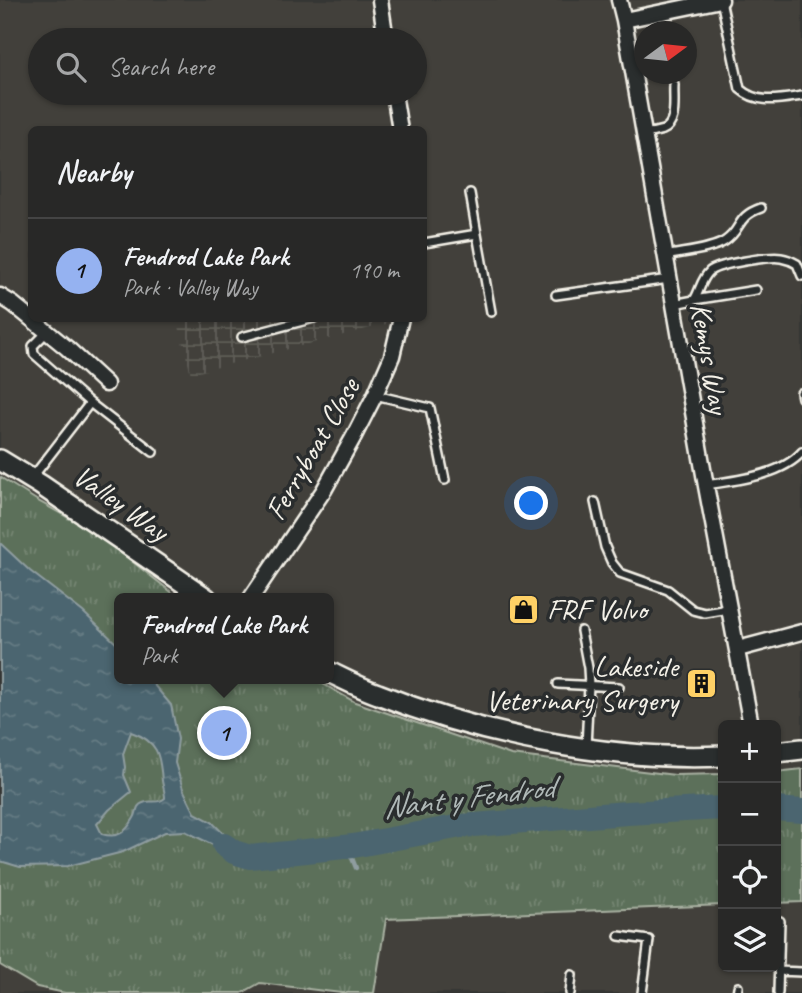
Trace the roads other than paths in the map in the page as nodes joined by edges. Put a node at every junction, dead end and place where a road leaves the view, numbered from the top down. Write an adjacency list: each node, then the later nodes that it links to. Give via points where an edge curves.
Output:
1 (380, 0): 5 (street)
2 (619, 0): 4 (street, Kemys Way)
3 (721, 0): 4 (street); 7 (lane, via 740,89 773,101)
4 (624, 20): 10 (street, Kemys Way)
5 (384, 28)
6 (674, 85): 10 (lane, via 670,125)
7 (802, 96)
8 (396, 105): 9 (street)
9 (399, 126)
10 (644, 134): 15 (street, Kemys Way)
11 (470, 193): 13 (lane)
12 (761, 208): 15 (lane, via 743,217 727,240 716,246)
13 (477, 234): 14 (lane); 23 (lane)
14 (427, 242)
15 (665, 256): 17 (street, Kemys Way)
16 (802, 276): 21 (lane, via 797,264 778,257 728,264 703,278)
17 (669, 279): 19 (lane); 22 (street, Kemys Way)
18 (756, 290): 21 (lane)
19 (556, 295)
20 (0, 296): 24 (street)
21 (694, 300): 22 (lane)
22 (674, 304): 38 (street, Kemys Way)
23 (491, 312)
24 (28, 316)
25 (35, 322): 28 (street)
26 (299, 322): 29 (lane)
27 (400, 322): 31 (street, Ferryboat Close)
28 (47, 332): 30 (street); 32 (lane, via 33,346 34,354)
29 (242, 337)
30 (106, 384)
31 (376, 395): 37 (lane, via 430,408); 41 (street, Ferryboat Close, via 324,491)
32 (90, 403): 34 (lane); 36 (lane)
33 (802, 452): 38 (lane, via 774,470)
34 (153, 453)
35 (0, 460): 36 (street, Valley Way)
36 (31, 478): 40 (street, Valley Way)
37 (445, 480)
38 (706, 486): 42 (street, Kemys Way)
39 (595, 502): 42 (lane, via 605,547 620,573 668,590 693,610)
40 (199, 593)
41 (254, 593)
42 (730, 609): 45 (street, Kemys Way)
43 (581, 631): 48 (lane)
44 (802, 632): 45 (street)
45 (738, 649): 50 (street, Kemys Way)
46 (334, 675): 51 (street, via 433,713)
47 (558, 684): 48 (lane)
48 (589, 685): 49 (lane); 51 (lane)
49 (619, 687)
50 (750, 720)
51 (586, 748): 54 (street)
52 (802, 749): 53 (street)
53 (781, 751)
54 (718, 756)
55 (619, 936): 61 (lane, via 649,940)
56 (781, 971): 58 (lane)
57 (778, 972): 62 (lane)
58 (802, 972)
59 (572, 975): 60 (lane)
60 (570, 993)
61 (642, 993)
62 (778, 993)

